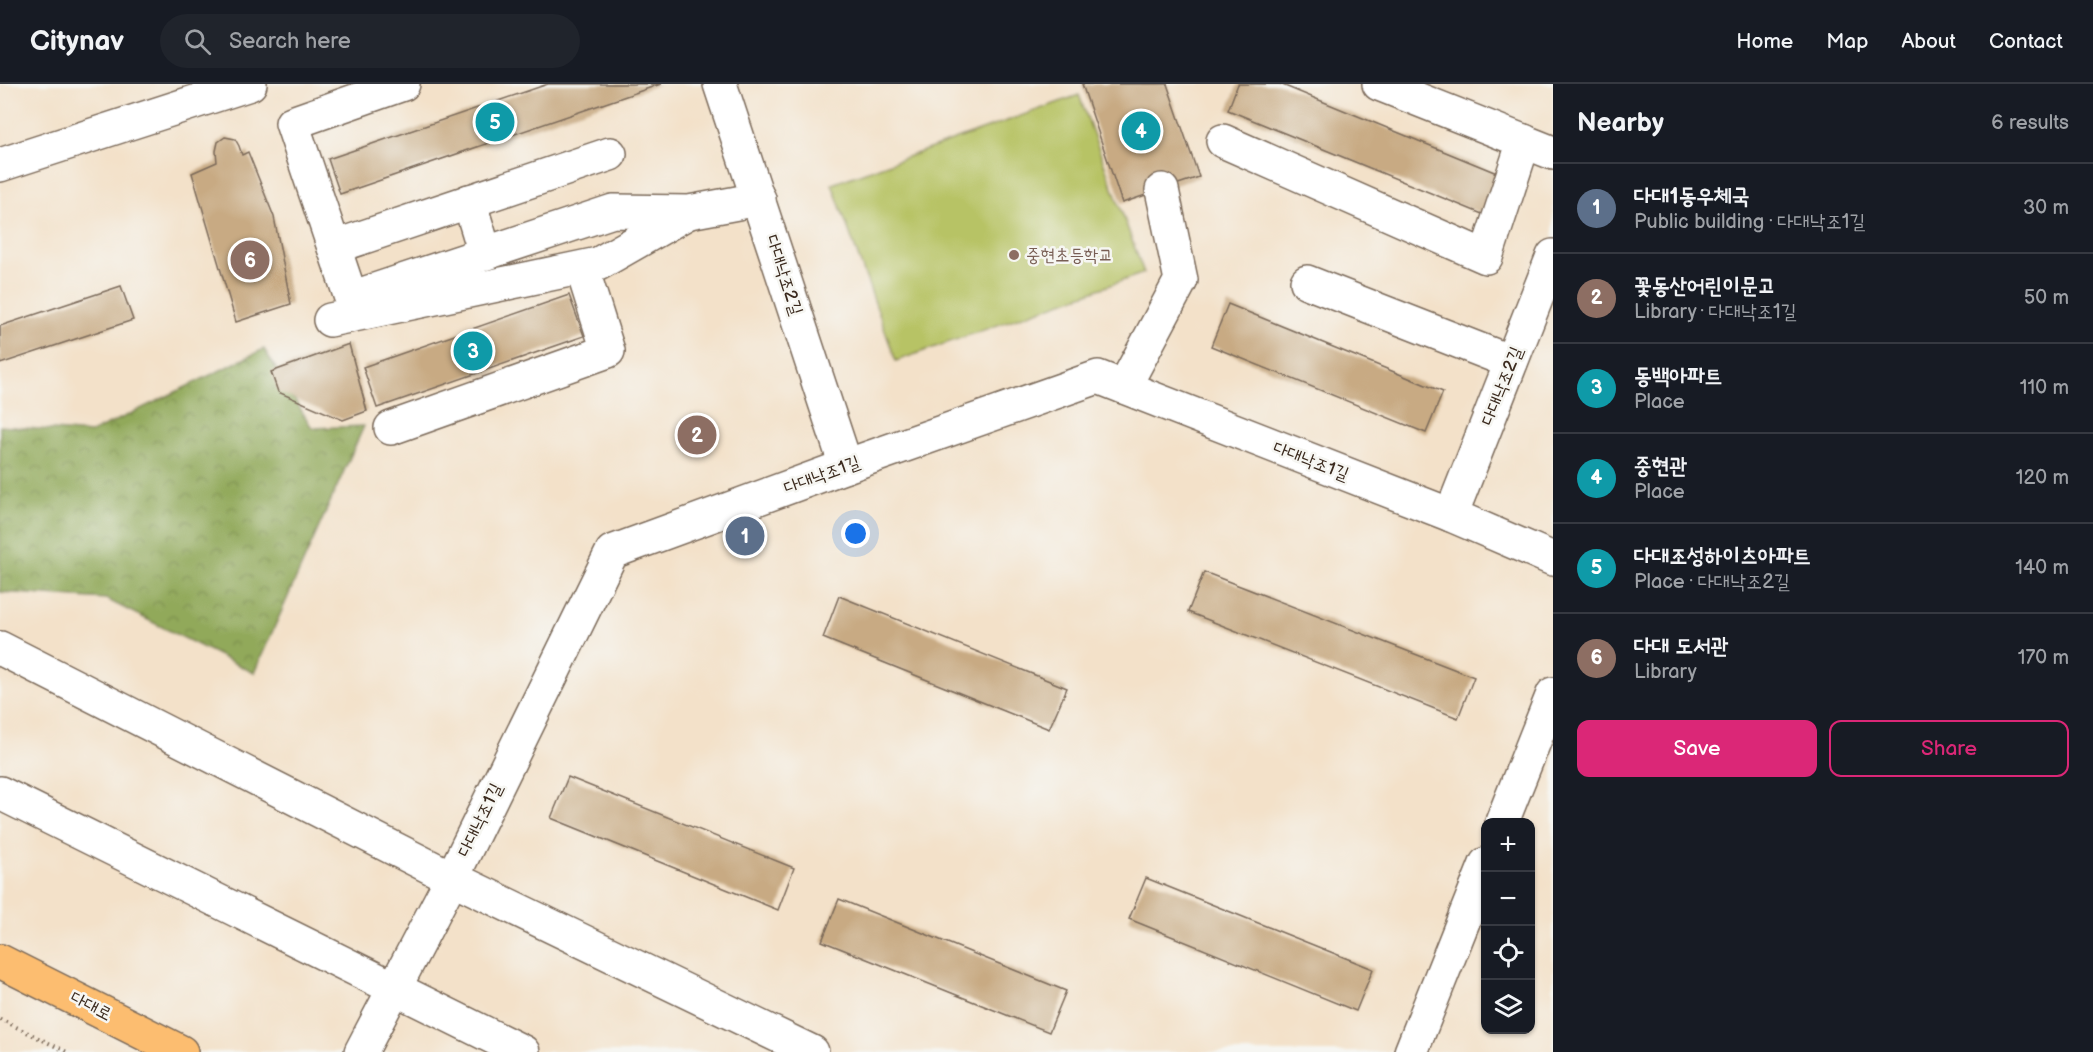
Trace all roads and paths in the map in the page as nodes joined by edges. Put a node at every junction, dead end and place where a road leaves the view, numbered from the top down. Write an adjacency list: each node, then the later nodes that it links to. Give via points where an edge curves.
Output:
1 (250, 84): 8 (street)
2 (403, 84): 13 (street, via 291,123)
3 (720, 84): 10 (street, 다대낙조2길)
4 (1379, 84): 6 (street)
5 (1223, 141): 6 (street, via 1486,257)
6 (1538, 147)
7 (610, 154): 11 (street)
8 (0, 165)
9 (1162, 190): 20 (street, via 1181,280)
10 (759, 199): 12 (street); 22 (street, 다대낙조2길)
11 (469, 201): 13 (street); 14 (street)
12 (689, 212): 14 (street, via 613,211); 16 (street, via 598,264)
13 (334, 247): 14 (street, via 351,298)
14 (485, 254)
15 (1553, 256): 19 (street, 다대낙조2길)
16 (582, 268): 18 (street); 21 (street, via 608,351)
17 (1307, 282): 19 (street)
18 (330, 321)
19 (1511, 362): 23 (street, 다대낙조2길)
20 (1124, 387): 22 (street, 다대낙조1길, via 1098,377); 23 (street, 다대낙조1길)
21 (391, 428)
22 (846, 466): 30 (street, 다대낙조1길, via 612,552)
23 (1450, 515): 24 (street, 다대낙조1길)
24 (1553, 559)
25 (0, 648): 30 (street)
26 (1553, 694): 28 (street)
27 (0, 793): 32 (street)
28 (1504, 818)
29 (1482, 872): 39 (street)
30 (452, 878): 32 (street, 다대낙조1길); 38 (street)
31 (0, 961): 35 (main road, 다대로)
32 (395, 988): 36 (street, 다대낙조1길); 37 (street)
33 (0, 1019): 34 (path)
34 (67, 1052)
35 (181, 1052)
36 (361, 1052)
37 (523, 1052)
38 (812, 1052)
39 (1411, 1052)

